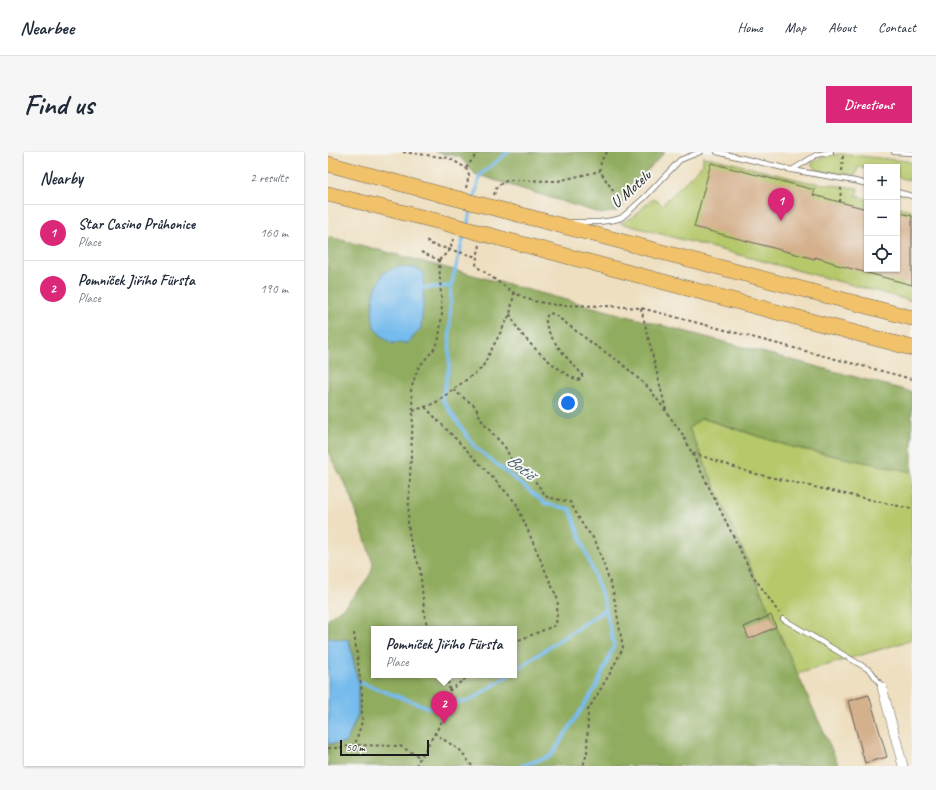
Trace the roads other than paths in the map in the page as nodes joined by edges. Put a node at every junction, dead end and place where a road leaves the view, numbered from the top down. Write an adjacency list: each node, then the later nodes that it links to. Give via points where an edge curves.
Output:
1 (700, 152): 12 (lane, U Motelu, via 680,160 621,218 599,222)
2 (718, 152): 7 (lane)
3 (831, 152): 7 (lane, via 816,154)
4 (894, 152): 5 (lane)
5 (912, 153)
6 (328, 164): 12 (highway, bridge)
7 (792, 170): 8 (lane)
8 (864, 183)
9 (900, 193): 11 (lane)
10 (328, 194): 14 (highway, bridge)
11 (912, 196)
12 (548, 222): 13 (highway)
13 (912, 318)
14 (912, 348)
15 (783, 619): 16 (lane, via 871,670)
16 (882, 687): 17 (street)
17 (903, 766)

